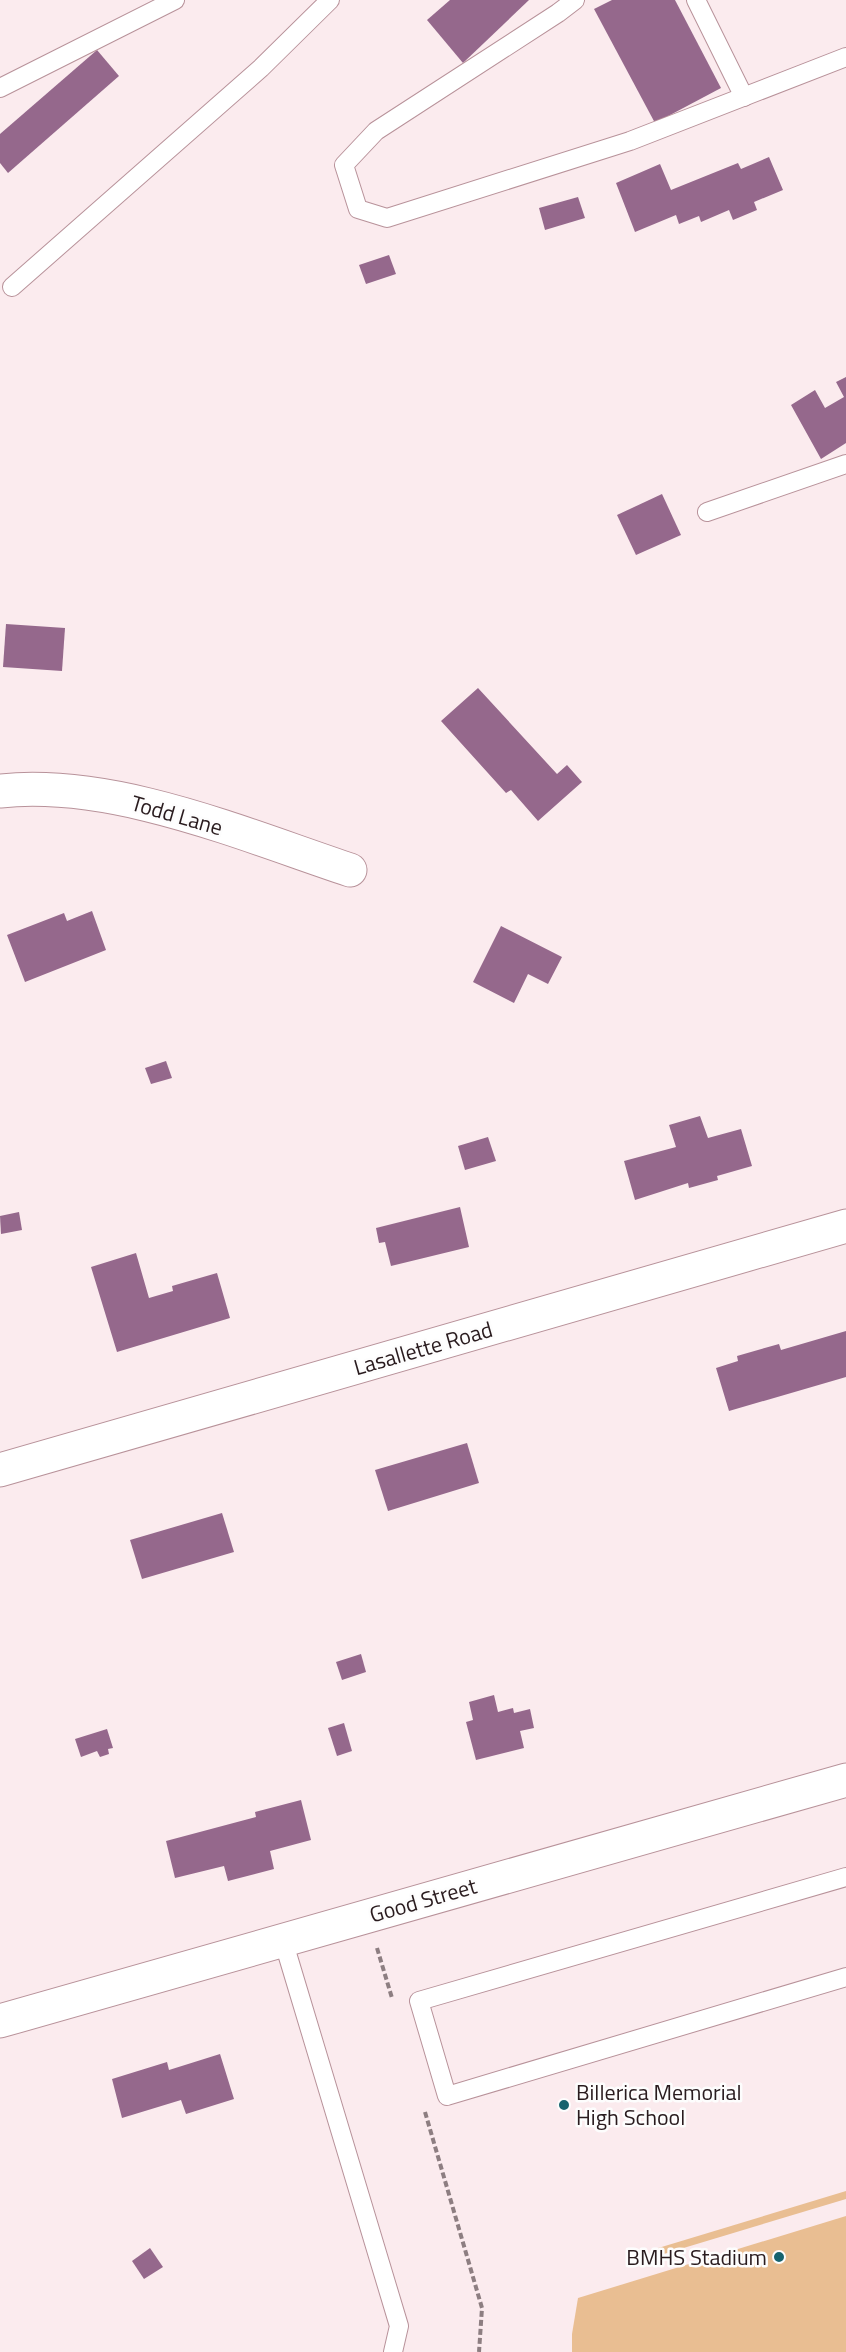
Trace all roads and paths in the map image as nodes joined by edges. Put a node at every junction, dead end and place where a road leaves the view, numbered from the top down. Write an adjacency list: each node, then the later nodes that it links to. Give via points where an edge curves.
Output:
1 (175, 0): 6 (lane)
2 (330, 0): 8 (lane, via 261,68)
3 (574, 0): 7 (lane, via 376,131 344,165 358,209 387,219 630,141)
4 (696, 0): 7 (lane)
5 (846, 57): 7 (lane)
6 (0, 88)
7 (744, 97)
8 (12, 287)
9 (846, 464): 10 (lane)
10 (707, 513)
11 (0, 791): 12 (street, Todd Lane, via 82,793 131,801)
12 (350, 870)
13 (846, 1226): 14 (street, Lasallette Road)
14 (0, 1470)
15 (846, 1780): 17 (street, Good Street)
16 (846, 1877): 19 (lane, via 419,2001 447,2096)
17 (368, 1916): 18 (street, Good Street); 20 (path)
18 (284, 1940): 21 (street, Good Street); 23 (lane, via 399,2326)
19 (846, 1977)
20 (394, 2004)
21 (0, 2021)
22 (423, 2104): 24 (path, via 482,2307)
23 (393, 2352)
24 (479, 2352)

